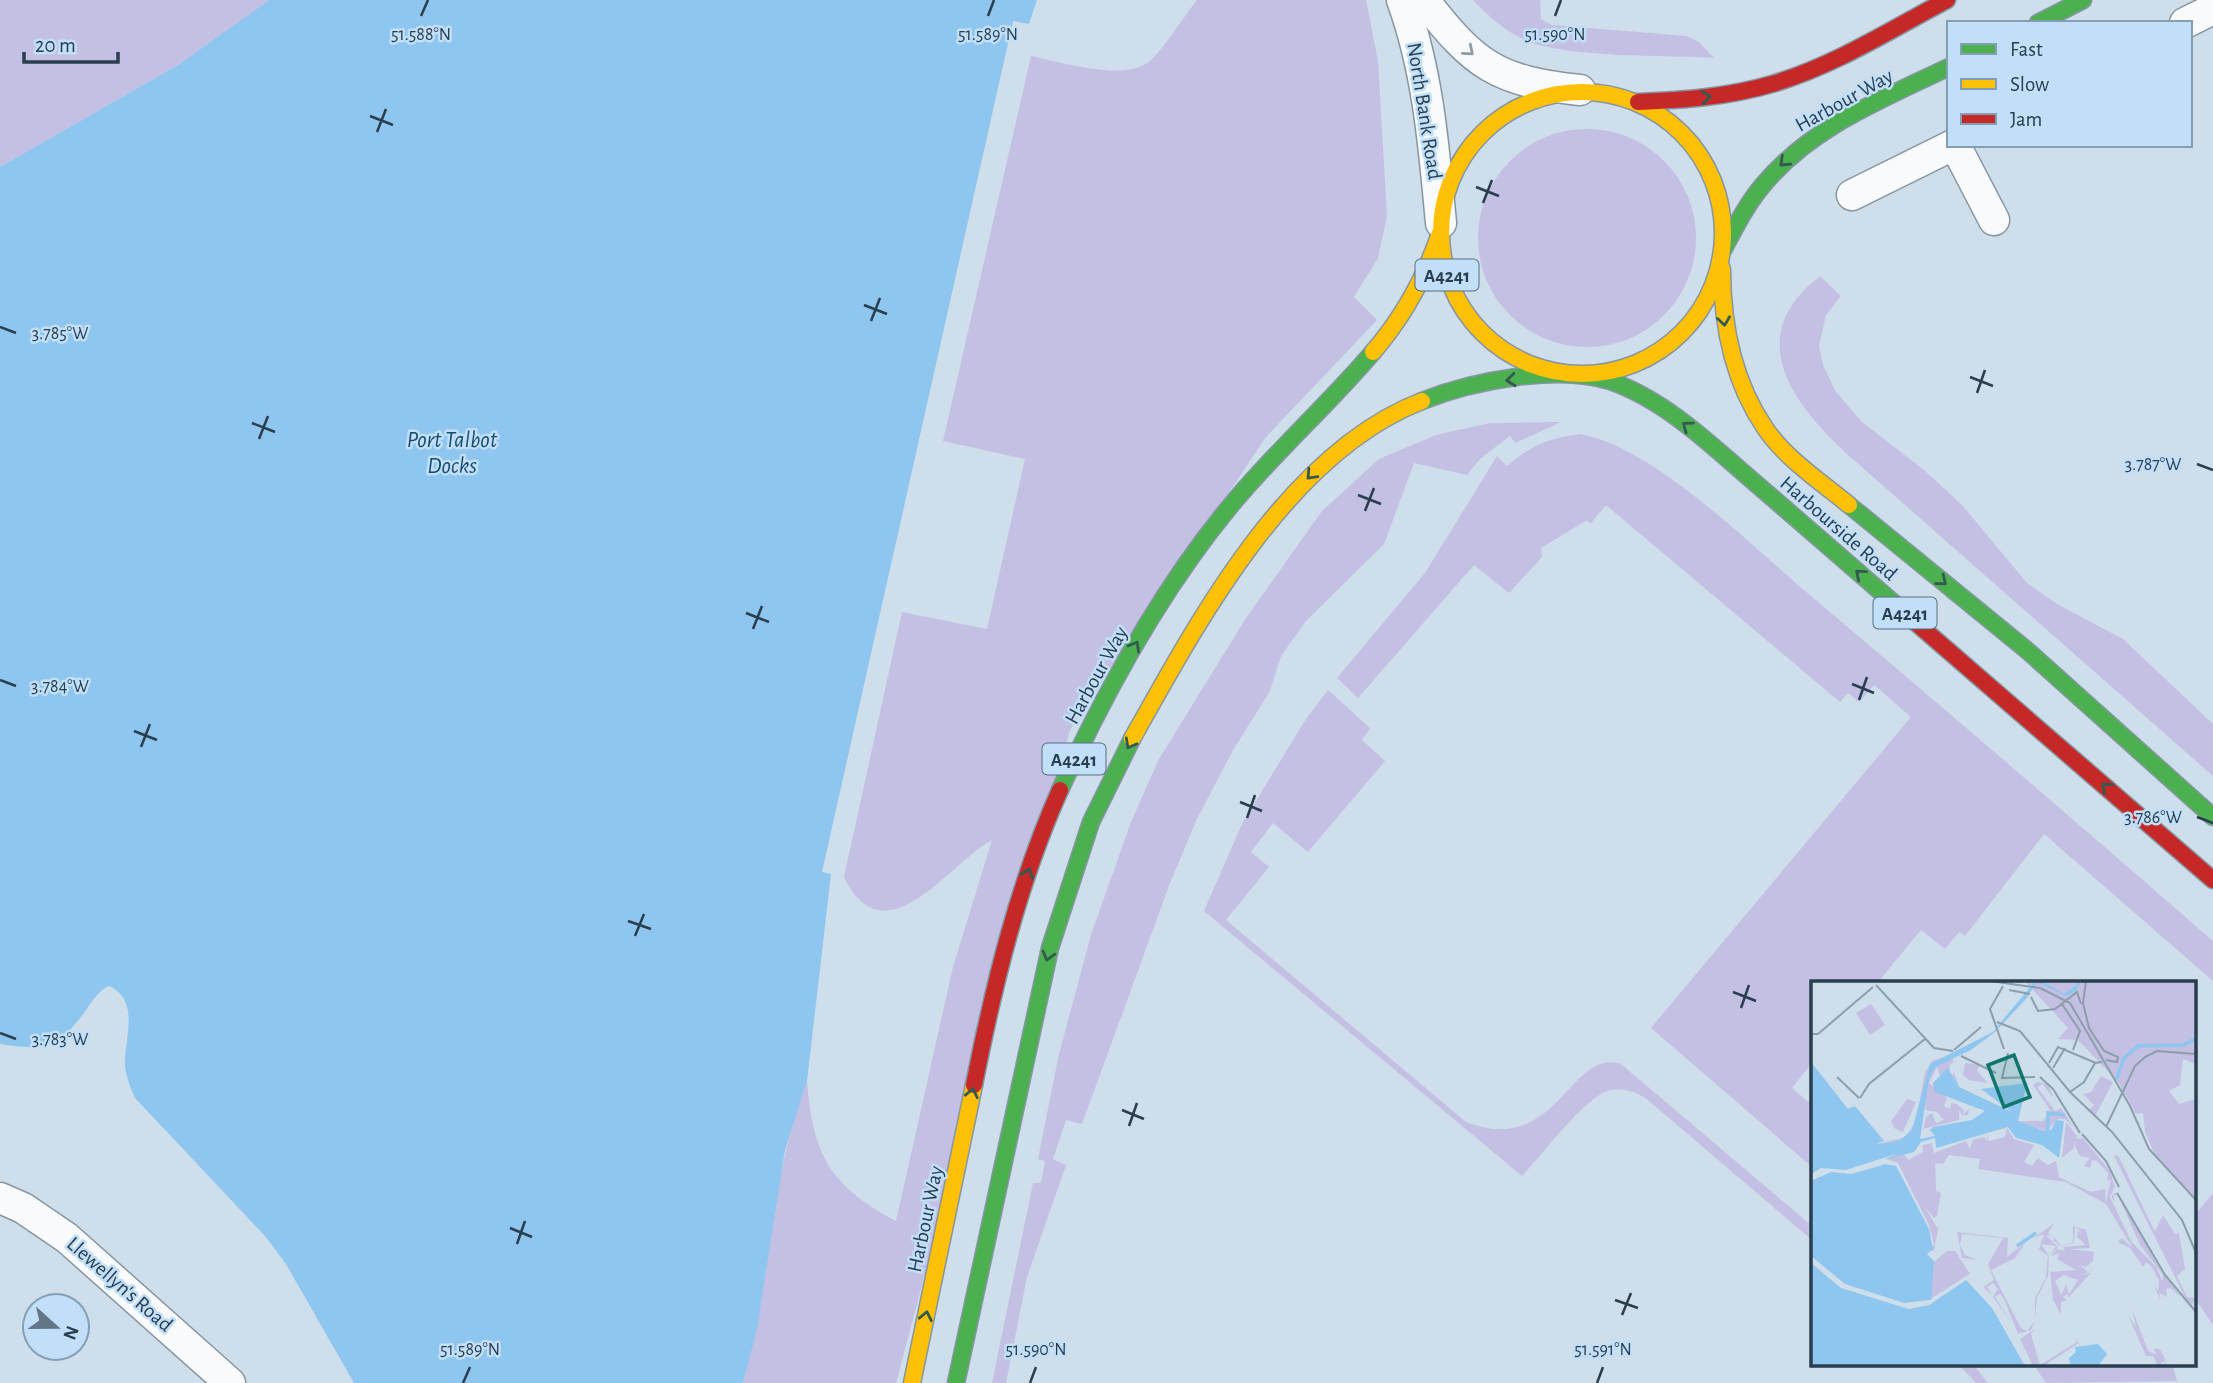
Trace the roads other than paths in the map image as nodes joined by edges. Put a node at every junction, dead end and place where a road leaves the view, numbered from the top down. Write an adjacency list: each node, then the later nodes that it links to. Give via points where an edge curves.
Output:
1 (1402, 0): 15 (street, North Bank Road, via 1423,78)
2 (1424, 0): 9 (street, North Bank Road, one-way to 9, via 1467,50 1506,76 1532,85)
3 (1947, 0): 10 (main road, Harbour Way / A4241, one-way to 3, via 1746,91 1790,78)
4 (2083, 0): 6 (main road)
5 (2213, 9): 7 (street)
6 (2042, 21)
7 (2189, 21)
8 (1947, 68): 16 (main road, Harbour Way / A4241, one-way to 16, via 1811,139 1769,178 1745,209)
9 (1580, 90): 10 (main road, A4241); 15 (main road, A4241, via 1537,98 1489,125 1455,169)
10 (1638, 102): 16 (main road, A4241, via 1670,121 1708,167 1724,225)
11 (1950, 147): 13 (street)
12 (1955, 147): 14 (street)
13 (1852, 195)
14 (1994, 220)
15 (1440, 228): 17 (main road, A4241, via 1448,279 1461,307 1481,332 1505,352 1533,366); 22 (main road, Harbour Way / A4241, one-way to 15, via 990,1009 1018,901 1073,761 1181,571 1245,487 1370,354 1427,271)
16 (1723, 251): 17 (main road, A4241, via 1705,303 1677,338 1632,366); 18 (main road, Harbourside Road / A4241, one-way to 18, via 1723,308 1731,353 1766,430 1806,470 2029,652)
17 (1579, 374): 19 (main road, Harbourside Road / A4241, one-way to 17, via 1697,433 1638,393); 23 (main road, A4241, one-way to 23, via 1446,390 1399,408 1356,433 1293,494 1227,583 1158,693 1117,767 1063,901 1036,1002)
18 (2213, 817)
19 (2213, 880)
20 (0, 1198): 21 (street, Llewellyn's Road, via 68,1238)
21 (230, 1383)
22 (912, 1383)
23 (956, 1383)

